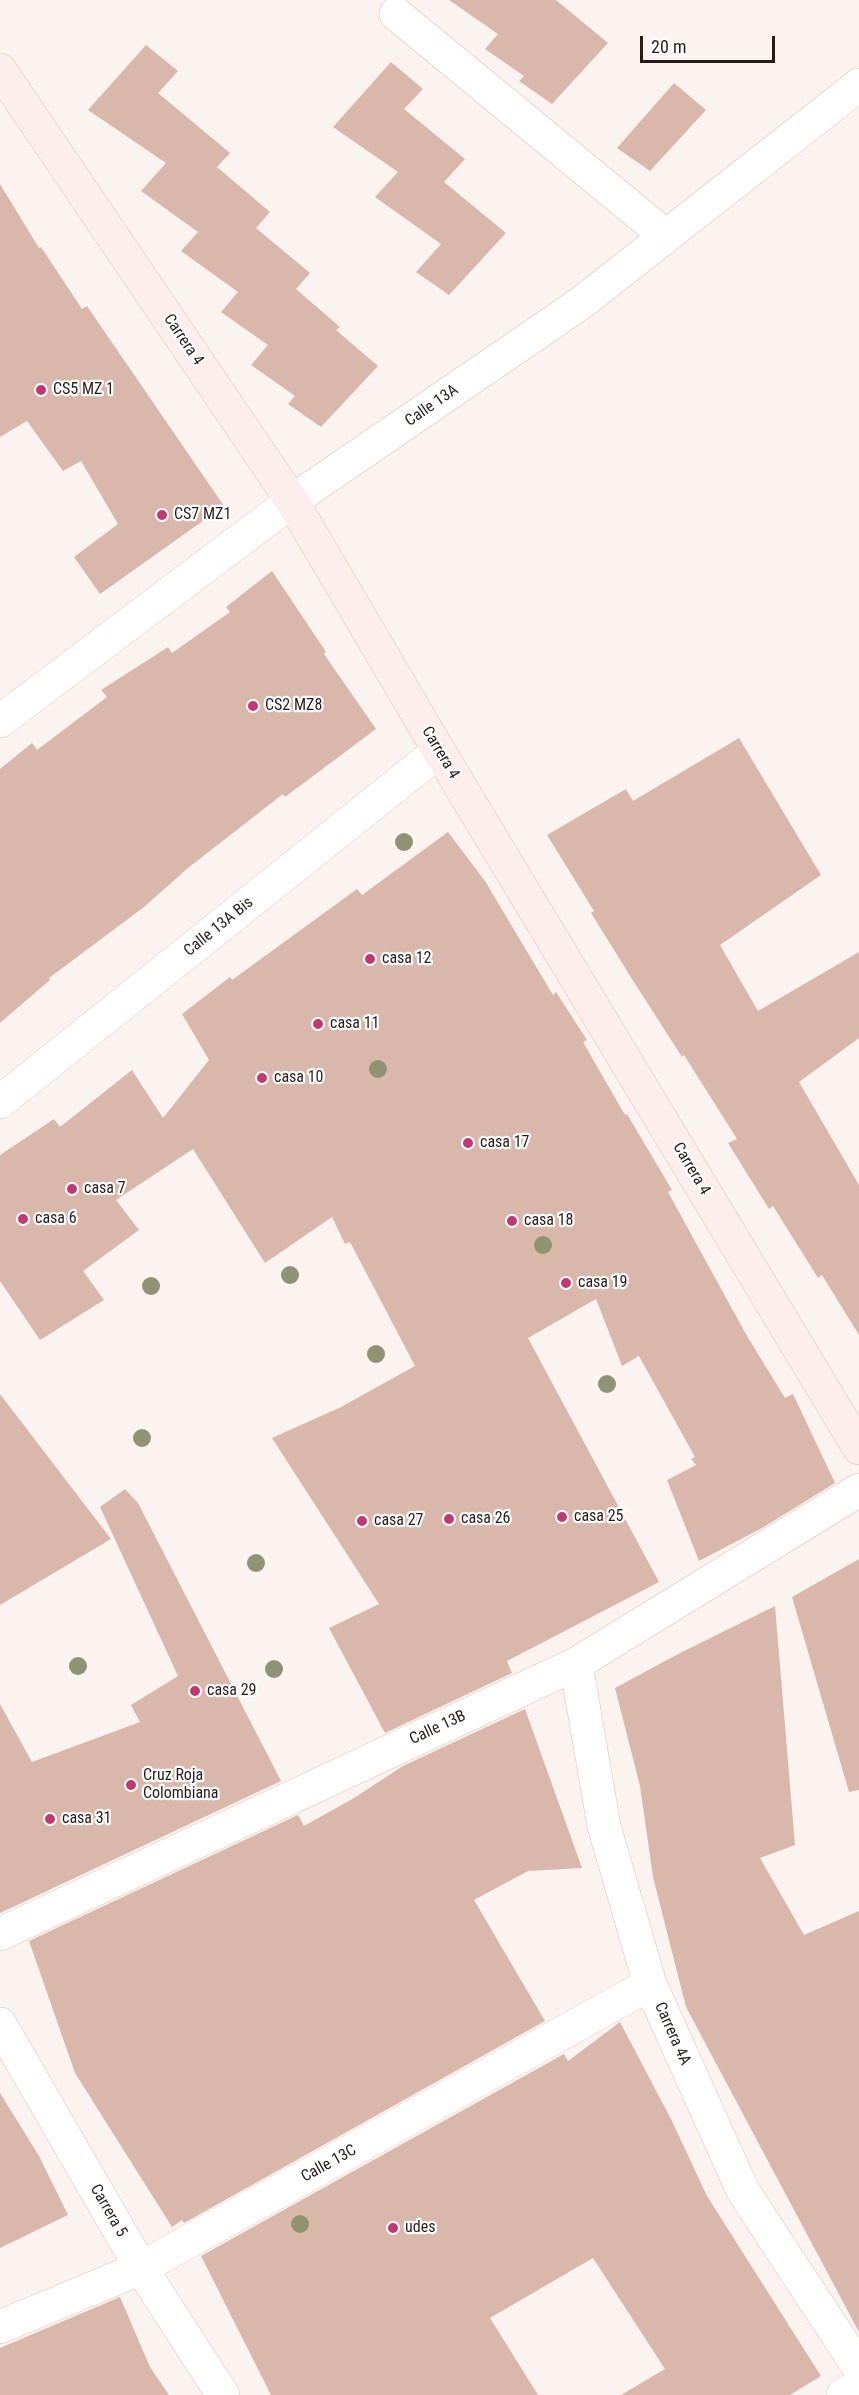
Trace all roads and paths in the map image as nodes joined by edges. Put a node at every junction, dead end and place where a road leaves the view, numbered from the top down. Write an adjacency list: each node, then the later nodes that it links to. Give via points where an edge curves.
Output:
1 (396, 14): 4 (street)
2 (0, 70): 5 (main road, Carrera 4)
3 (859, 85): 4 (street, Calle 13A)
4 (666, 236): 5 (street, Calle 13A, via 581,303)
5 (292, 501): 6 (street, Calle 13A); 7 (main road, Carrera 4)
6 (0, 721)
7 (439, 752): 8 (street, Calle 13A Bis); 9 (main road, Carrera 4)
8 (0, 1102)
9 (859, 1448)
10 (859, 1490): 11 (street, Calle 13B)
11 (576, 1664): 12 (street, Calle 13B); 13 (street, Carrera 4A, via 604,1826)
12 (0, 1934)
13 (650, 1984): 15 (street, Calle 13C); 17 (street, Carrera 4A, via 742,2191)
14 (0, 2024): 15 (street, Carrera 5)
15 (141, 2268): 16 (street, Calle 13C); 19 (street, Carrera 5)
16 (0, 2327)
17 (859, 2368)
18 (859, 2385): 20 (street)
19 (223, 2395)
20 (843, 2395)

